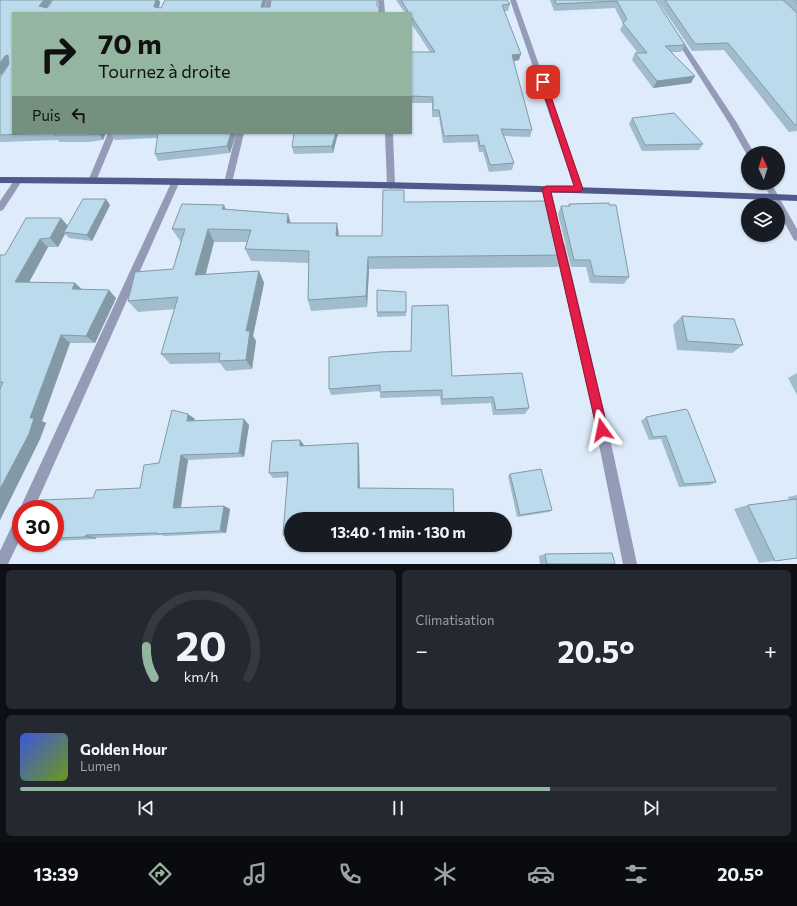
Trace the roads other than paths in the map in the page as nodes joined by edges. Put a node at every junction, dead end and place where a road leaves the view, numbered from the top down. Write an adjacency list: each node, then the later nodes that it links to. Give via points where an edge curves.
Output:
1 (269, 0): 4 (street)
2 (381, 0): 5 (street)
3 (513, 0): 18 (street)
4 (267, 12)
5 (382, 12)
6 (670, 26): 10 (street)
7 (112, 134): 13 (street)
8 (240, 134): 15 (street)
9 (389, 134): 16 (street)
10 (746, 146)
11 (0, 180): 12 (main road)
12 (18, 181): 13 (main road); 22 (street)
13 (92, 181): 14 (main road)
14 (176, 181): 15 (main road); 24 (street)
15 (228, 183): 16 (main road)
16 (391, 186): 17 (main road)
17 (546, 189): 18 (main road); 27 (street, via 599,415)
18 (579, 189): 20 (main road)
19 (771, 190): 20 (street)
20 (775, 197): 21 (main road); 23 (street)
21 (797, 198)
22 (0, 208)
23 (797, 237)
24 (31, 500)
25 (12, 541): 26 (street)
26 (1, 564)
27 (630, 564)

